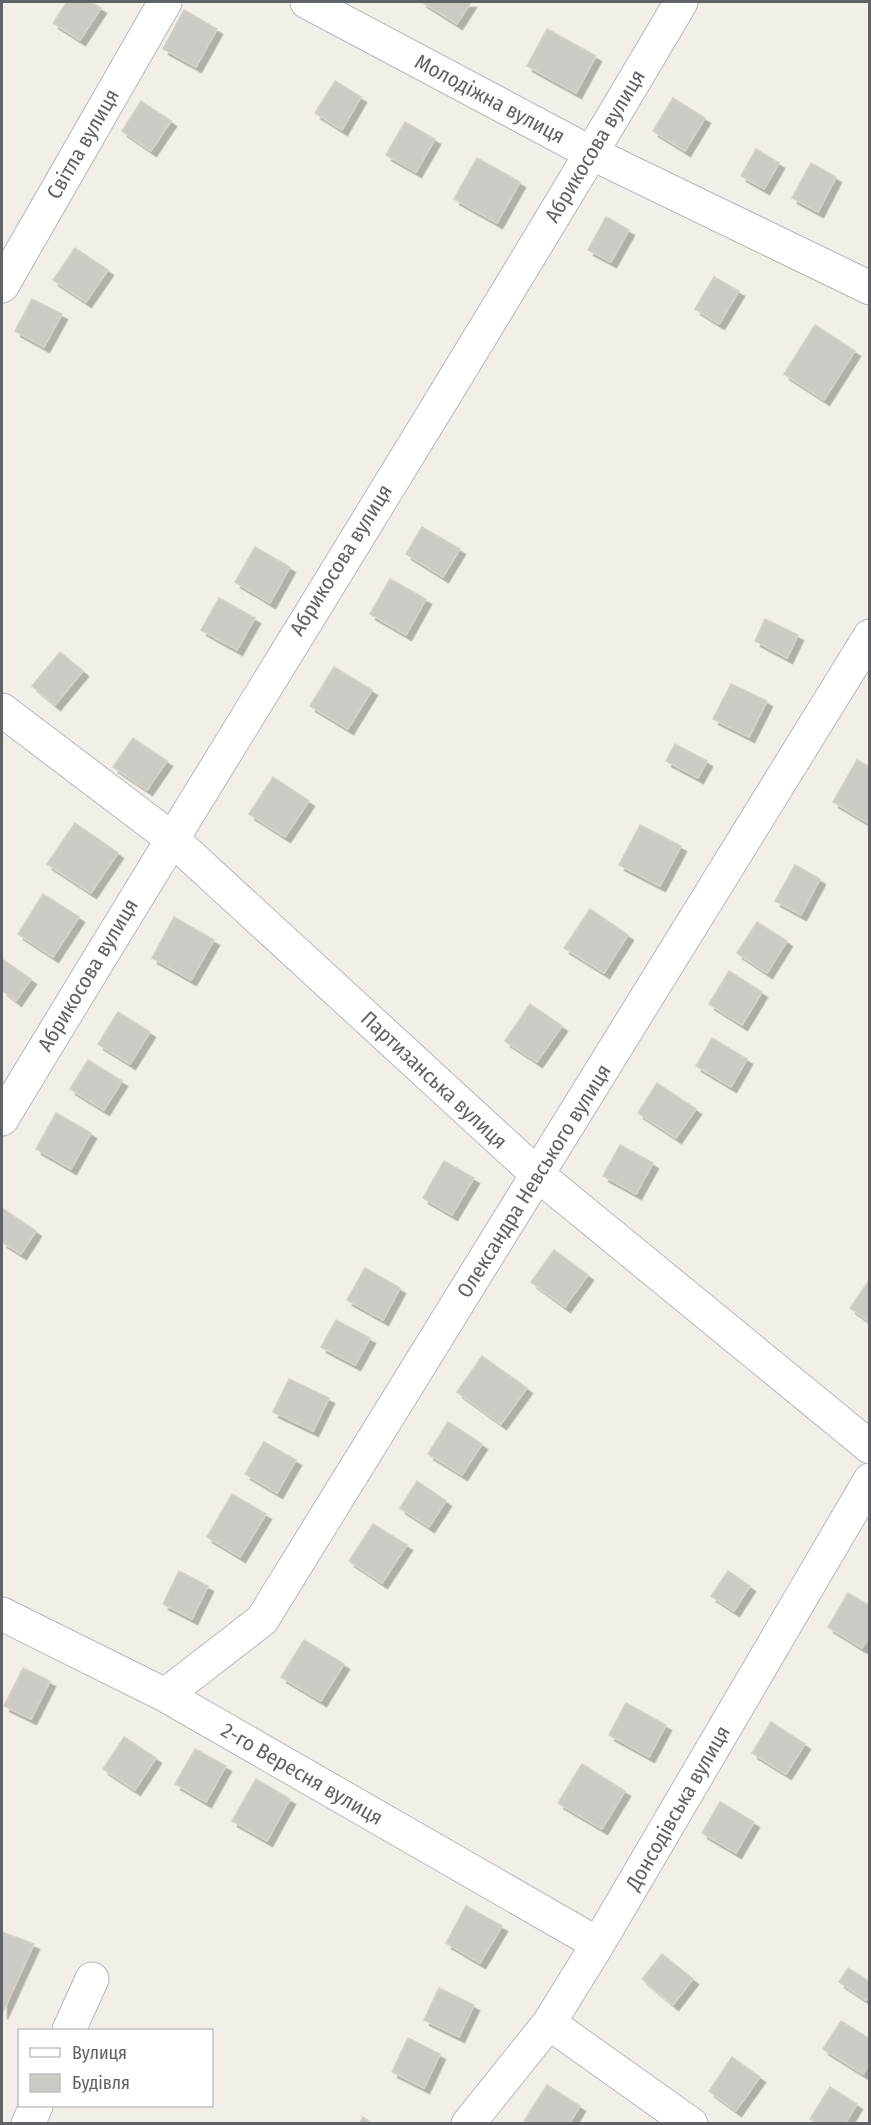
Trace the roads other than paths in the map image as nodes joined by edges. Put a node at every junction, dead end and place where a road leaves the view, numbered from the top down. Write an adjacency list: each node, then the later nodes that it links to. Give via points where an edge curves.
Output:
1 (165, 2): 5 (street, Світла вулиця)
2 (307, 2): 4 (street, Молодіжна вулиця)
3 (681, 2): 4 (street, Абрикосова вулиця)
4 (591, 153): 6 (street, Молодіжна вулиця); 9 (street, Абрикосова вулиця)
5 (2, 286)
6 (870, 288)
7 (870, 636): 11 (street, Олександра Невського вулиця)
8 (2, 710): 9 (street, Партизанська вулиця)
9 (171, 838): 10 (street, Абрикосова вулиця); 11 (street, Партизанська вулиця)
10 (2, 1119)
11 (538, 1175): 12 (street, Партизанська вулиця); 15 (street, Олександра Невського вулиця, via 262,1620)
12 (870, 1447)
13 (870, 1480): 16 (street, Донсодівська вулиця)
14 (2, 1614): 15 (street, 2-го Вересня вулиця)
15 (165, 1695): 16 (street, 2-го Вересня вулиця)
16 (598, 1944): 18 (street, Донсодівська вулиця)
17 (92, 1979): 19 (street)
18 (549, 2023): 22 (street, Донсодівська вулиця); 23 (street)
19 (70, 2029)
20 (36, 2107): 21 (street)
21 (28, 2124)
22 (468, 2124)
23 (691, 2124)

